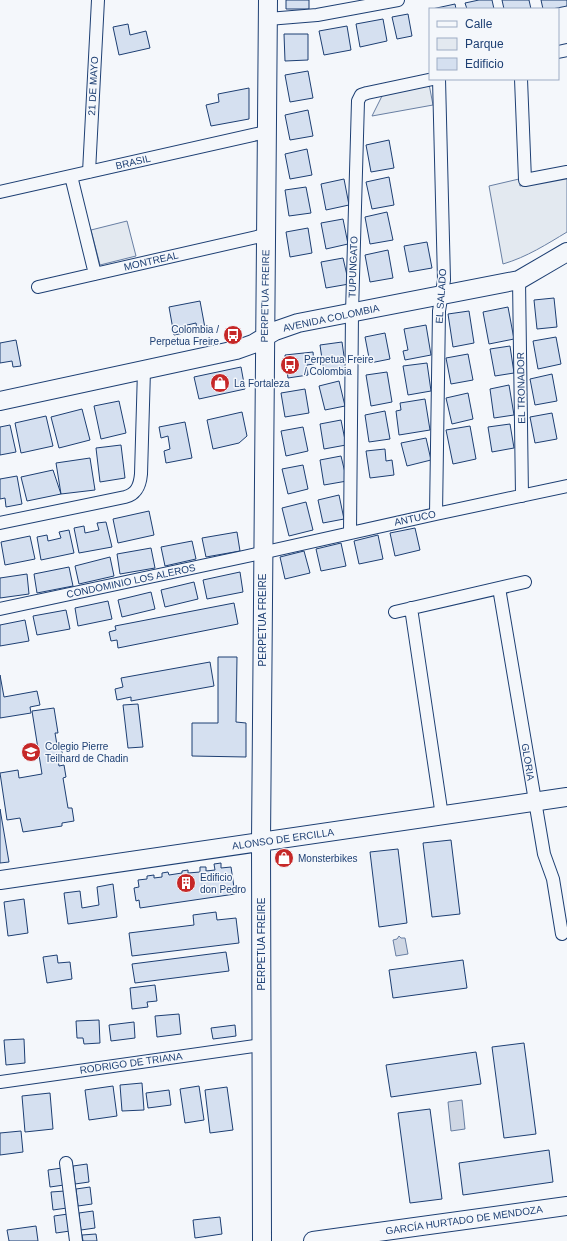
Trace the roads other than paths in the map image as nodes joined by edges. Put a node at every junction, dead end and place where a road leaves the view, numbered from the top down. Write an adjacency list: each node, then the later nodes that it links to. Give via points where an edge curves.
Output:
1 (98, 0): 10 (street, 21 DE MAYO)
2 (268, 0): 5 (street, PERPETUA FREIRE)
3 (398, 0): 4 (street)
4 (355, 4): 5 (street, via 316,15)
5 (268, 19): 9 (street, PERPETUA FREIRE)
6 (429, 80): 20 (street, TUPUNGATO, via 367,93 360,97)
7 (439, 80): 19 (street, EL SALADO, via 444,280)
8 (521, 80): 11 (street, via 525,180)
9 (266, 132): 10 (street, BRASIL); 14 (street, PERPETUA FREIRE)
10 (89, 172): 12 (street, BRASIL)
11 (567, 172)
12 (71, 176): 13 (street, BRASIL); 16 (street)
13 (0, 192)
14 (265, 235): 16 (street, MONTREAL); 21 (street, PERPETUA FREIRE)
15 (567, 252): 17 (street, AVENIDA COLOMBIA)
16 (94, 274): 18 (street, MONTREAL)
17 (519, 280): 19 (street, AVENIDA COLOMBIA); 25 (street, EL TRONADOR)
18 (38, 287)
19 (441, 295): 20 (street, AVENIDA COLOMBIA); 26 (street, EL SALADO)
20 (352, 312): 21 (street, AVENIDA COLOMBIA, via 290,326); 28 (street, TUPUNGATO)
21 (264, 338): 22 (street, AVENIDA COLOMBIA, via 236,350); 29 (street, PERPETUA FREIRE)
22 (144, 370): 23 (street, AVENIDA COLOMBIA); 27 (street, via 142,474 138,488 133,494)
23 (0, 401)
24 (567, 486): 25 (street, ANTUCO)
25 (522, 496): 26 (street, ANTUCO)
26 (436, 514): 28 (street, ANTUCO)
27 (0, 523)
28 (350, 532): 29 (street, ANTUCO)
29 (263, 552): 33 (street, CONDOMINIO LOS ALEROS); 38 (street, PERPETUA FREIRE)
30 (525, 582): 31 (street)
31 (499, 588): 32 (street); 36 (street, GLORIA)
32 (410, 608): 34 (street); 37 (street)
33 (0, 609)
34 (395, 612)
35 (567, 797): 36 (street, ALONSO DE ERCILLA)
36 (535, 802): 37 (street, ALONSO DE ERCILLA); 40 (street, GLORIA, via 544,854 554,880)
37 (442, 816): 38 (street, ALONSO DE ERCILLA)
38 (261, 842): 39 (street, ALONSO DE ERCILLA); 41 (street, PERPETUA FREIRE)
39 (0, 880)
40 (562, 934)
41 (261, 1045): 42 (street, RODRIGO DE TRIANA); 47 (street, PERPETUA FREIRE)
42 (0, 1082)
43 (66, 1163): 46 (street)
44 (567, 1206): 45 (street, GARCÍA HURTADO DE MENDOZA)
45 (347, 1239): 48 (street, GARCÍA HURTADO DE MENDOZA)
46 (76, 1241)
47 (262, 1241)
48 (313, 1241)

